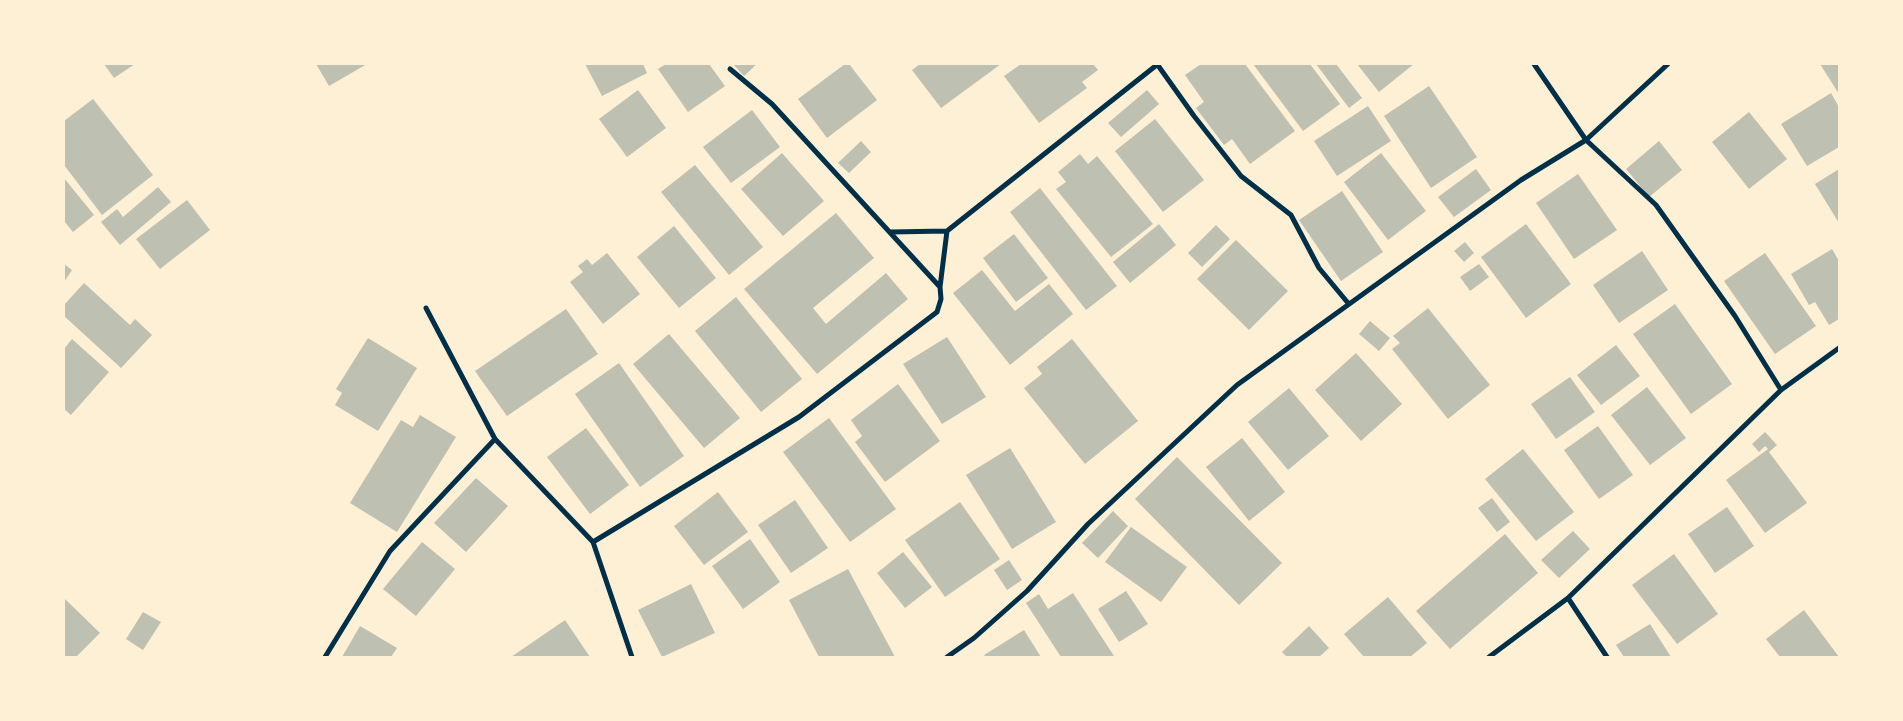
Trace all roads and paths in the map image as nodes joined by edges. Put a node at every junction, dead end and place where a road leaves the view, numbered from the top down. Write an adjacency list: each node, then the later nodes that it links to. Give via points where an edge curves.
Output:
1 (1157, 64): 6 (street); 9 (street, via 1241,176 1291,215 1319,268)
2 (1534, 64): 5 (street)
3 (1668, 64): 5 (street)
4 (730, 69): 7 (street, via 772,104)
5 (1586, 140): 9 (street, via 1522,180); 12 (street, via 1656,205 1735,316)
6 (948, 231): 7 (street); 8 (street)
7 (890, 232): 8 (street)
8 (940, 287): 14 (street, via 937,312 799,417)
9 (1348, 303): 18 (street, via 1238,384 1088,524 1026,591 974,638)
10 (426, 308): 13 (street)
11 (1839, 348): 12 (street)
12 (1781, 390): 15 (street)
13 (495, 439): 14 (street); 16 (street, via 390,551)
14 (593, 542): 17 (street)
15 (1568, 598): 19 (street); 20 (street)
16 (325, 657)
17 (632, 657)
18 (947, 657)
19 (1489, 657)
20 (1607, 657)

